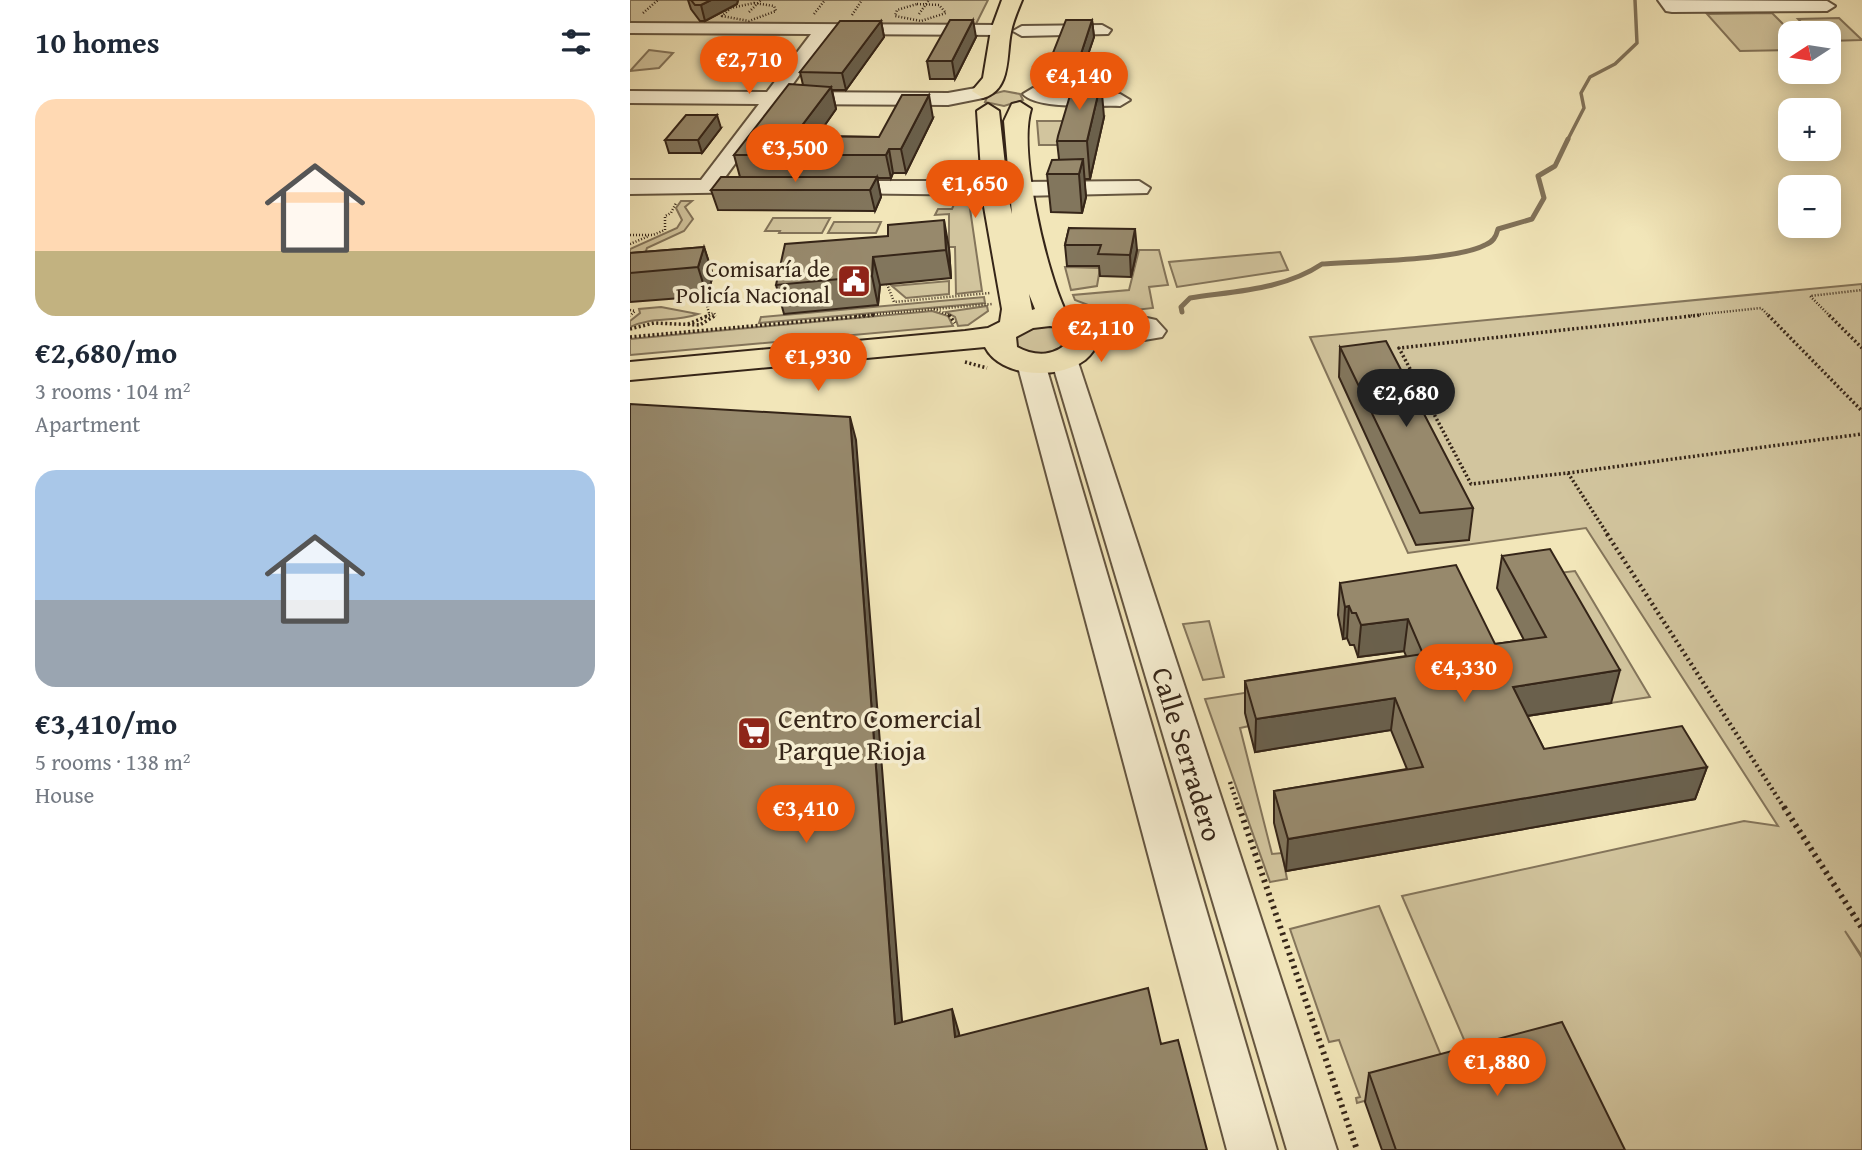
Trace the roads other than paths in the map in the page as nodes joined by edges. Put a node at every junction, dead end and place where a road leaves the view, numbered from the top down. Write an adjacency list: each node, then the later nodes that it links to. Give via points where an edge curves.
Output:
1 (1012, 0): 7 (main road, Calle Serradero)
2 (1030, 0): 7 (main road, Calle Serradero)
3 (1666, 0): 4 (street, via 1672,7)
4 (1827, 6)
5 (639, 28): 6 (street); 9 (street)
6 (824, 29): 7 (street); 12 (street)
7 (1012, 30): 8 (street); 10 (main road, Calle Serradero); 13 (main road, Calle Serradero, via 994,79)
8 (1102, 30)
9 (630, 46)
10 (1023, 91): 13 (main road); 14 (street, via 1065,99); 21 (main road, Calle Serradero, via 1016,121)
11 (630, 97): 12 (street)
12 (773, 98): 13 (street); 16 (street)
13 (980, 100): 19 (main road, Calle Serradero)
14 (1120, 100)
15 (630, 187): 16 (street)
16 (707, 187): 17 (street)
17 (774, 187)
18 (815, 188): 19 (street)
19 (995, 188): 22 (main road, Calle Serradero, via 1017,309)
20 (1139, 188): 21 (street)
21 (1021, 189): 22 (main road, Calle Serradero, via 1044,300 1053,317)
22 (1035, 338): 23 (main road, via 965,340); 24 (main road, via 965,353); 25 (street, Calle Serradero); 26 (street, Calle Serradero, via 1067,377)
23 (630, 371)
24 (630, 384)
25 (1252, 1150)
26 (1312, 1150)

